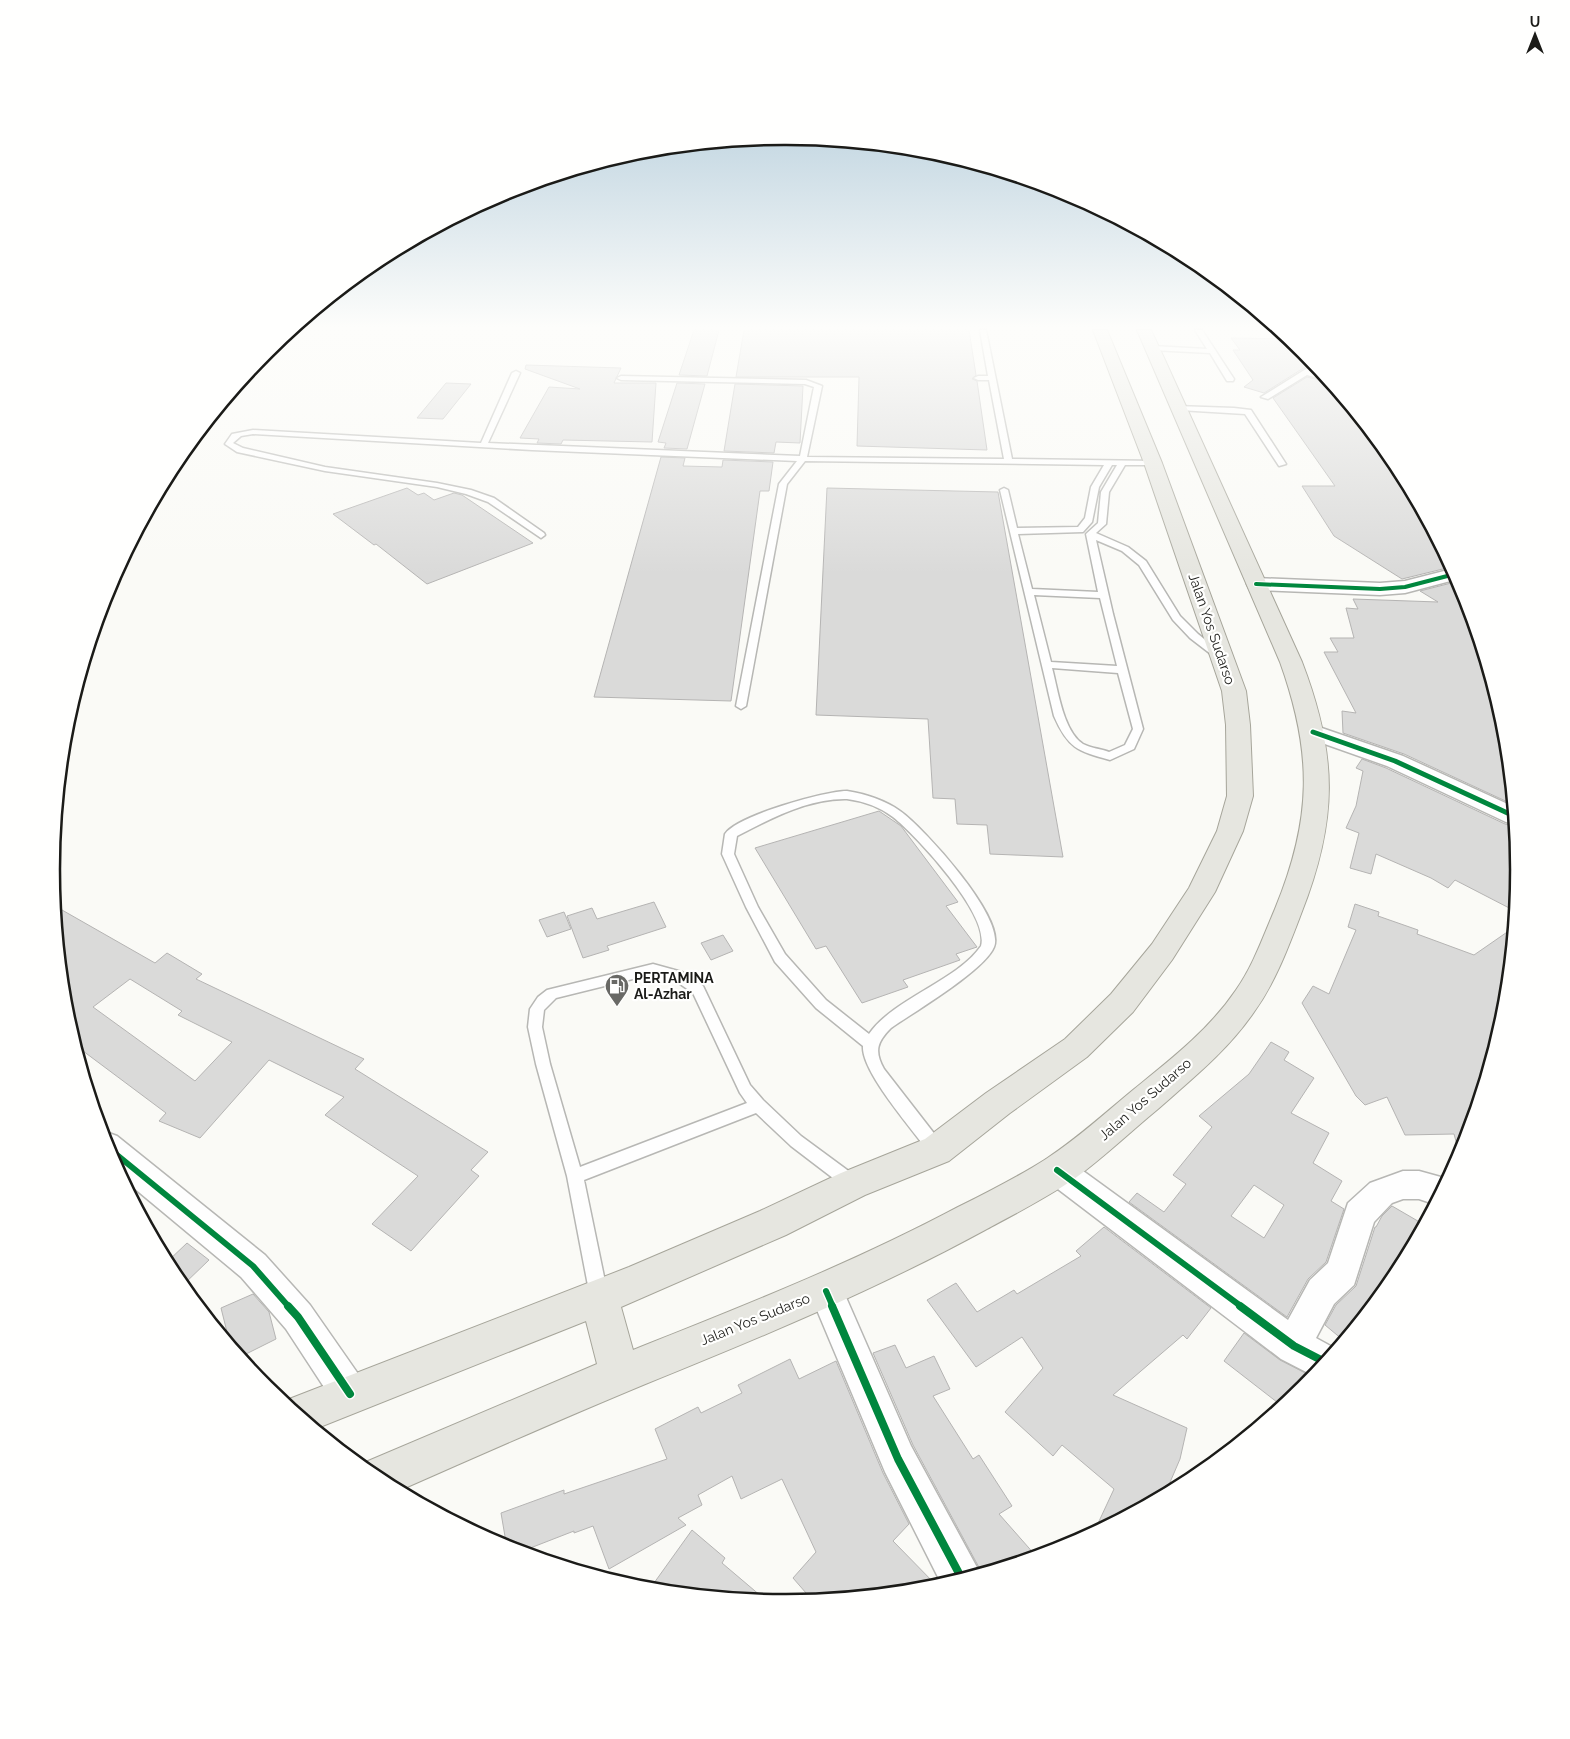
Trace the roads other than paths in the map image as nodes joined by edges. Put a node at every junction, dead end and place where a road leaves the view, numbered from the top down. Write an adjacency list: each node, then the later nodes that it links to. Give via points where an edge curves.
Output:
1 (499, 411): 7 (lane)
2 (814, 411): 8 (lane)
3 (998, 411): 9 (lane)
4 (1132, 411): 12 (main road, Jalan Yos Sudarso)
5 (1180, 411): 19 (main road, Jalan Yos Sudarso)
6 (1242, 411): 13 (lane, via 1248,412)
7 (484, 444): 8 (lane); 17 (lane, via 253,432 235,435 229,442 240,450 326,469 468,492 491,500)
8 (803, 460): 9 (lane); 25 (lane, via 783,484)
9 (1008, 461): 10 (lane)
10 (1109, 462): 11 (lane); 15 (lane, via 1095,489 1086,527 1080,530)
11 (1122, 463): 12 (lane); 16 (lane, via 1105,492 1102,524)
12 (1153, 464): 22 (main road, Jalan Yos Sudarso)
13 (1282, 464)
14 (1004, 490): 15 (lane)
15 (1013, 531): 20 (lane)
16 (1090, 534): 21 (lane); 22 (lane, via 1125,549 1143,562 1176,618)
17 (541, 535)
18 (1448, 576): 19 (street, via 1405,587 1380,589)
19 (1256, 584): 26 (main road, Jalan Yos Sudarso, via 1284,643 1308,707)
20 (1028, 592): 21 (lane); 23 (lane)
21 (1104, 595): 24 (lane)
22 (1224, 659): 30 (main road, Jalan Yos Sudarso, via 1234,691 1238,725 1240,796 1230,831 1201,892 1122,1003 1076,1048)
23 (1046, 665): 24 (lane); 24 (lane, via 1066,731 1079,746 1110,756 1130,747 1138,729)
24 (1123, 670)
25 (741, 706)
26 (1313, 732): 27 (street, via 1395,761); 32 (main road, Jalan Yos Sudarso, via 1317,792 1306,862 1254,987 1228,1024 1178,1073)
27 (1507, 813)
28 (870, 1043): 28 (lane, via 886,1024 984,953 989,943 984,916 962,885 898,815 877,802 842,795 810,802 757,820 731,834 728,854 780,958 821,1004); 30 (lane, via 871,1060 879,1073)
29 (758, 1105): 33 (lane); 33 (lane, via 745,1089 698,990 677,974 653,969 640,971 552,994 537,1009 535,1027); 34 (lane, via 796,1141)
30 (937, 1150): 34 (main road, Jalan Yos Sudarso)
31 (120, 1157): 41 (street, via 253,1266 298,1317)
32 (1057, 1170): 36 (main road, Jalan Yos Sudarso, via 921,1247); 38 (street)
33 (575, 1176): 37 (lane)
34 (853, 1184): 37 (main road, Jalan Yos Sudarso, via 773,1224)
35 (1435, 1189): 38 (street, via 1403,1185 1380,1193 1360,1214 1342,1273 1322,1292 1306,1316)
36 (826, 1290): 40 (main road, Jalan Yos Sudarso); 44 (street, via 898,1459)
37 (599, 1296): 40 (main road); 41 (main road, Jalan Yos Sudarso)
38 (1294, 1346): 39 (street)
39 (1319, 1359)
40 (620, 1374): 43 (main road, Jalan Yos Sudarso)
41 (350, 1394): 42 (main road, Jalan Yos Sudarso)
42 (304, 1412)
43 (386, 1475)
44 (958, 1574)

